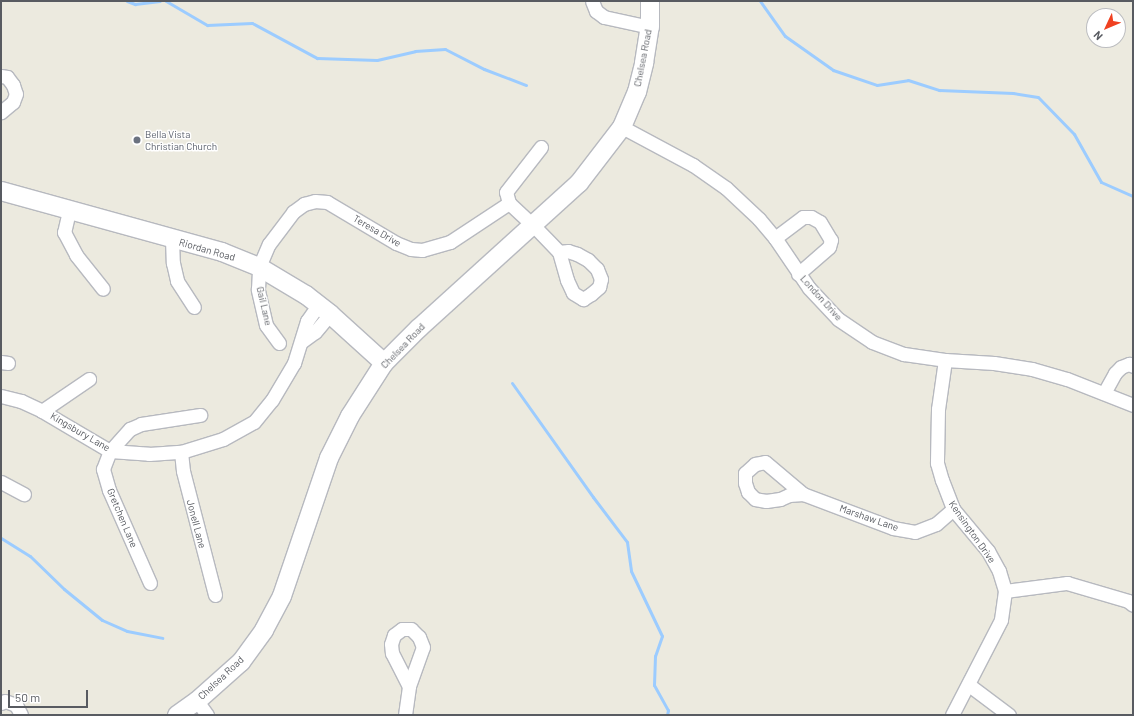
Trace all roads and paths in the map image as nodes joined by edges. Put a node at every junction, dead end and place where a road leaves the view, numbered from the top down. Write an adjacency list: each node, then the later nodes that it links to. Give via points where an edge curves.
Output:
1 (592, 1): 3 (street, via 596,10 604,17)
2 (650, 1): 3 (street, Chelsea Road)
3 (650, 27): 6 (street, Chelsea Road, via 637,92)
4 (1, 76): 5 (street, via 10,81 16,94 13,102)
5 (1, 112)
6 (622, 127): 11 (street, Chelsea Road, via 579,183); 12 (street, London Drive, via 693,165 726,188)
7 (541, 147): 9 (street, via 506,192)
8 (1, 191): 10 (street, Riordan Road)
9 (508, 203): 11 (street); 15 (street, Teresa Drive, via 450,242 422,250 396,243 327,202 304,204 292,212 269,244)
10 (69, 211): 13 (street, Riordan Road); 17 (street, via 64,232 76,255)
11 (533, 225): 14 (street); 22 (street, Chelsea Road, via 419,328)
12 (775, 238): 16 (street, London Drive); 16 (street, via 803,217 811,217 820,222 831,240 829,247)
13 (172, 239): 15 (street, Riordan Road, via 222,252); 18 (street, via 177,281)
14 (559, 252)
15 (259, 267): 19 (street, Riordan Road); 20 (street, Gail Lane, via 258,289 266,325)
16 (798, 274): 21 (street, London Drive, via 838,319 872,342 904,354)
17 (103, 289)
18 (194, 306)
19 (324, 309): 22 (street, Riordan Road); 31 (street, Kingsbury Lane, via 307,321 294,363 272,400 254,422 223,439)
20 (278, 343)
21 (945, 360): 25 (street, London Drive, via 994,363 1032,370 1067,379); 35 (street, Kensington Drive, via 938,409 937,463)
22 (384, 364): 43 (street, Chelsea Road, via 350,416 330,458 282,596 264,630)
23 (1133, 366): 25 (street, via 1129,364 1121,367)
24 (89, 379): 28 (street)
25 (1104, 393): 27 (street, London Drive)
26 (1, 396): 28 (street, Kingsbury Lane, via 21,401)
27 (1133, 405)
28 (42, 411): 30 (street, Kingsbury Lane)
29 (200, 415): 30 (street, via 141,424 130,429)
30 (110, 451): 31 (street, Kingsbury Lane, via 149,454); 36 (street, Gretchen Lane, via 103,469 109,490)
31 (181, 452): 38 (street, Jonell Lane, via 183,471)
32 (1, 482): 33 (street)
33 (24, 494)
34 (803, 494): 35 (street, Marshaw Lane, via 893,528 915,532 936,524)
35 (953, 509): 37 (street, Kensington Drive, via 988,551 999,571)
36 (150, 583)
37 (1005, 591): 39 (street, via 1067,583 1128,601); 40 (street, Kensington Drive, via 1001,620)
38 (215, 595)
39 (1133, 605)
40 (969, 685): 47 (street, Kensington Drive); 48 (street)
41 (409, 686): 46 (street)
42 (1, 703): 44 (street, via 16,705)
43 (202, 708): 45 (street, Chelsea Road)
44 (21, 715)
45 (177, 715)
46 (405, 715)
47 (952, 715)
48 (1009, 715)

